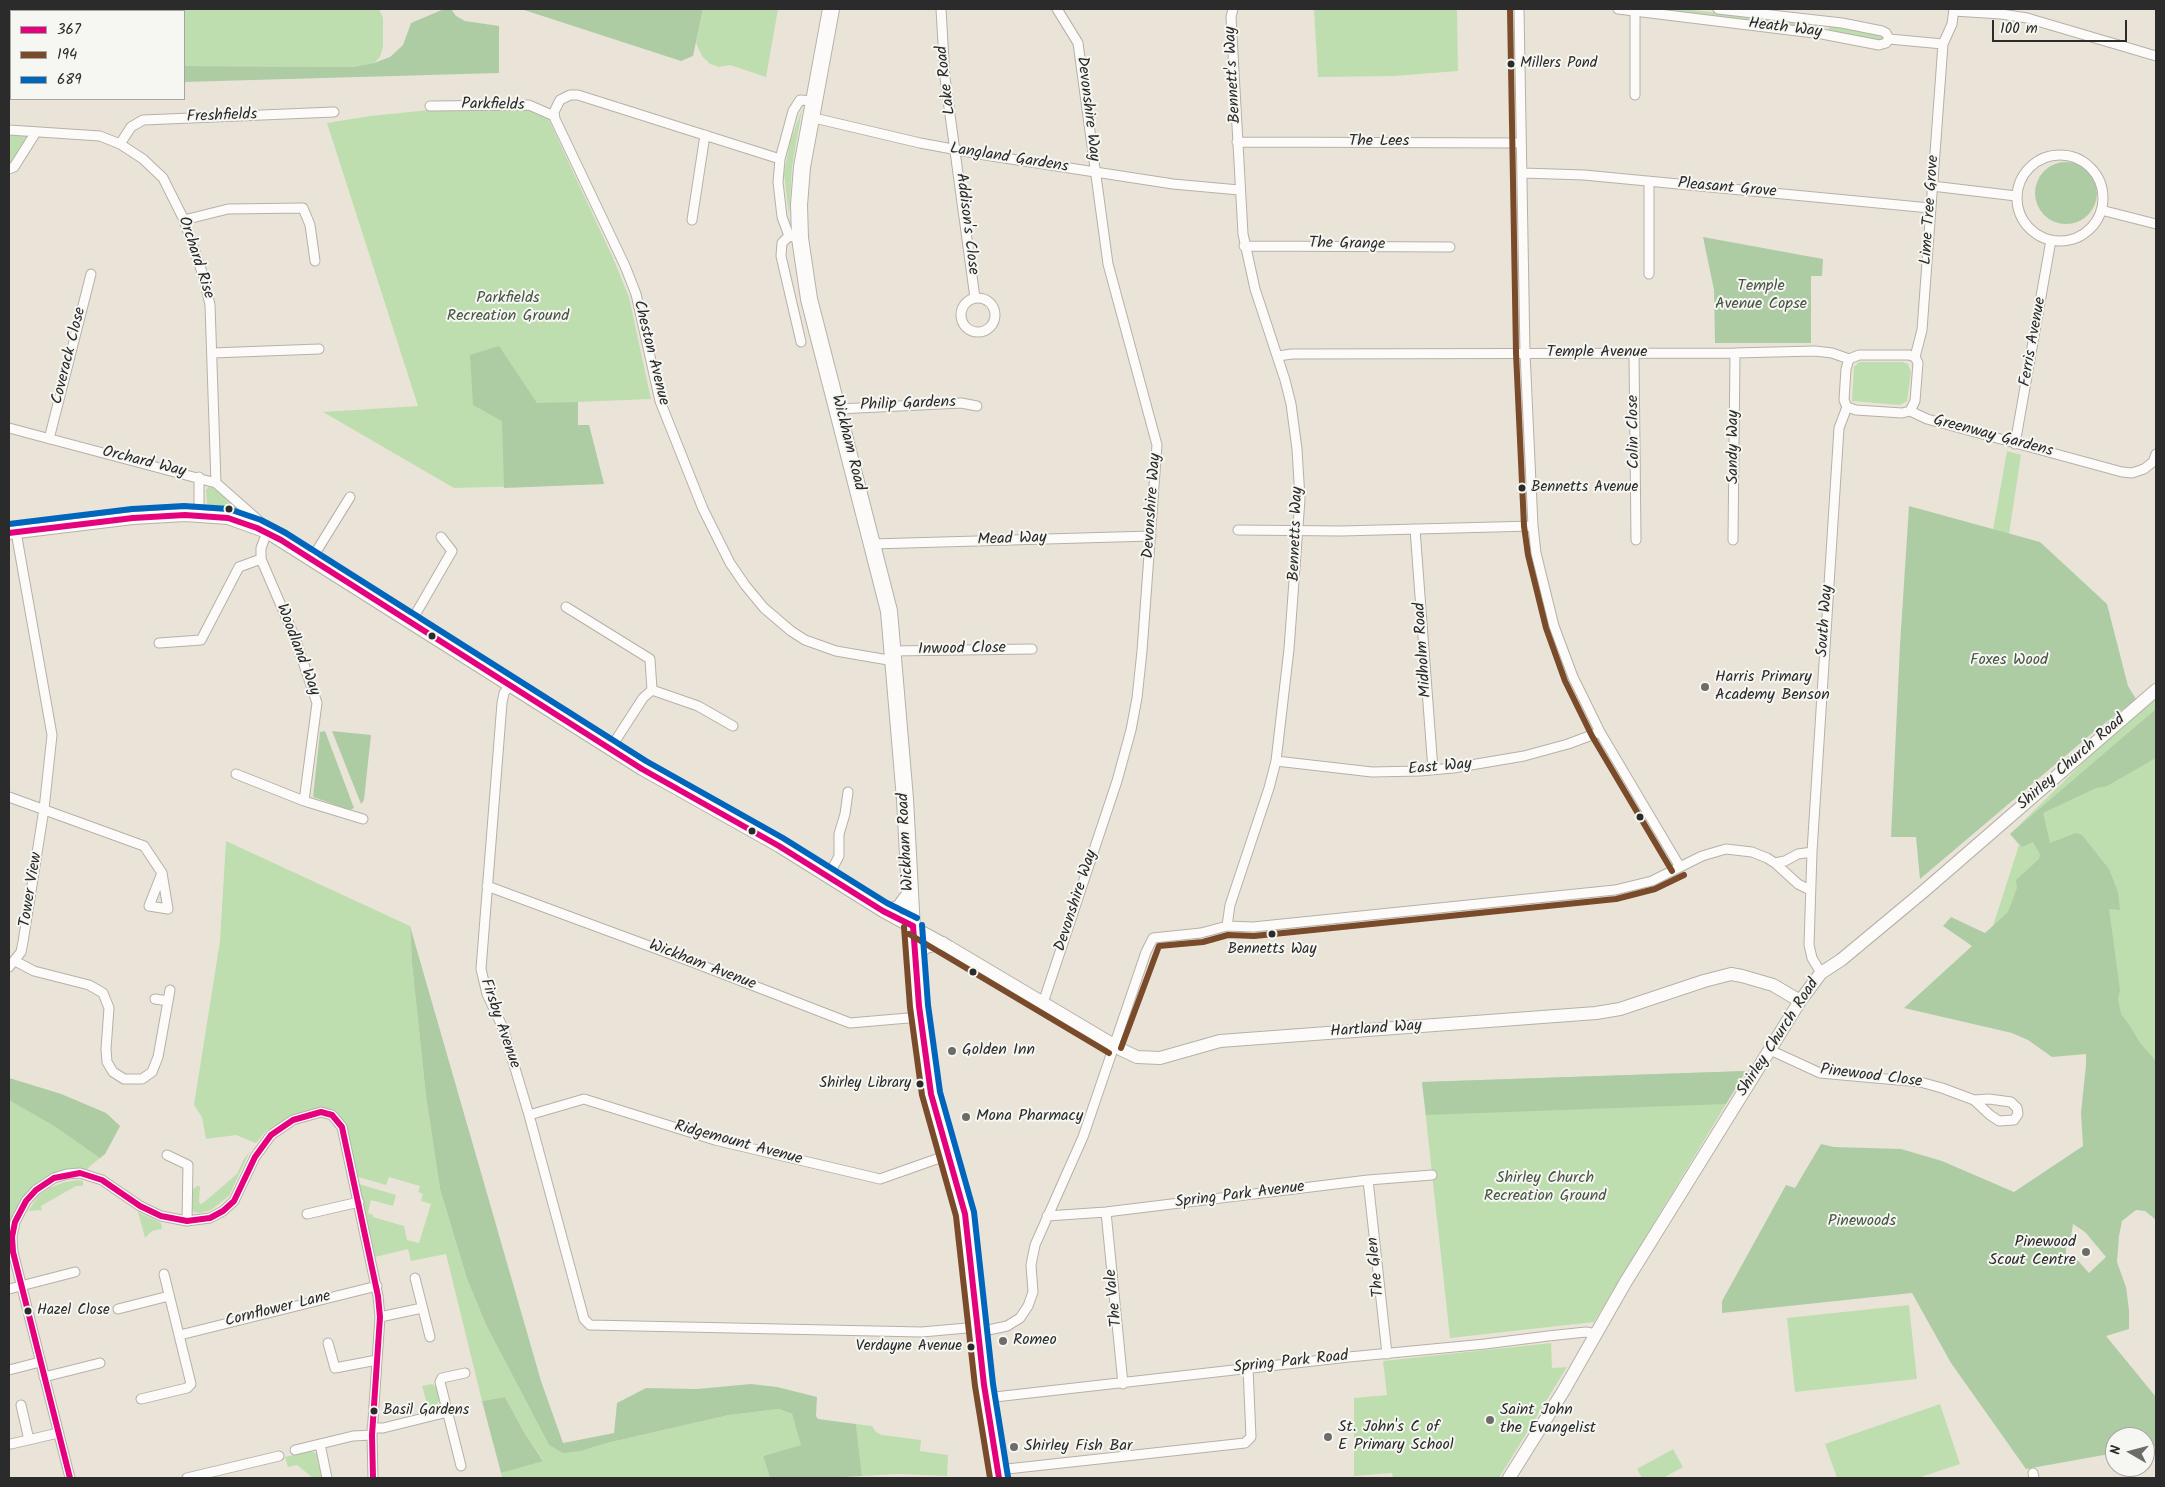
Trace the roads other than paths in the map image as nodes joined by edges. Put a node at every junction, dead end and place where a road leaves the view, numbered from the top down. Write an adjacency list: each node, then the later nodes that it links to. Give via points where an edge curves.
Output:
1 (832, 9): 17 (highway, Wickham Road)
2 (941, 9): 26 (street, Lake Road, via 945,78)
3 (1057, 9): 29 (street, Devonshire Way, via 1078,43)
4 (1234, 9): 23 (street, Bennett's Way, via 1230,18)
5 (1519, 9): 24 (street)
6 (1618, 9): 8 (street, Heath Way)
7 (1718, 9): 10 (street, Heath Way)
8 (1635, 10): 11 (street, Heath Way); 15 (street)
9 (1954, 10): 13 (street, Lime Tree Grove); 14 (street, via 2028,18)
10 (1824, 21): 11 (street); 12 (street, Heath Way, via 1882,31)
11 (1822, 34): 12 (street, Heath Way, via 1879,45)
12 (1889, 39): 13 (street, Heath Way)
13 (1943, 44): 32 (street, Lime Tree Grove)
14 (2156, 56)
15 (1635, 95)
16 (430, 106): 19 (street, Parkfields, via 529,105)
17 (811, 109): 26 (street, Langland Gardens); 27 (street, Wickham Road, via 800,100 793,111); 40 (highway, Wickham Road)
18 (334, 112): 25 (street, Freshfields, via 143,120 131,127)
19 (554, 116): 22 (street, via 560,100 575,95); 86 (street, Cheston Avenue, via 625,266 636,294 660,400 703,509 730,563 764,608 805,640 836,651)
20 (9, 130): 21 (street, Orchard Rise)
21 (36, 132): 25 (street, Orchard Rise, via 100,136); 28 (street)
22 (705, 134): 27 (street); 38 (street)
23 (1237, 142): 24 (street, The Lees); 33 (street, Bennetts Way)
24 (1521, 143): 30 (street)
25 (120, 144): 37 (street, Orchard Rise, via 143,158 163,178)
26 (956, 150): 29 (street, Langland Gardens); 47 (street, Addison's Close)
27 (780, 159): 40 (street, Wickham Road, via 782,217)
28 (9, 170)
29 (1095, 173): 33 (street, Langland Gardens); 75 (street, Devonshire Way, via 1108,264 1157,440)
30 (1523, 173): 31 (street, Pleasant Grove); 51 (street)
31 (1649, 182): 35 (street, Pleasant Grove); 46 (street)
32 (1932, 186): 34 (street); 35 (street, Lime Tree Grove)
33 (1239, 190): 42 (street, Bennetts Way)
34 (2016, 196): 36 (street, via 2021,179 2032,164 2048,156 2066,155 2083,161 2096,174 2103,191); 41 (street, via 2023,221 2035,234)
35 (1930, 208): 55 (street, Lime Tree Grove, via 1922,330)
36 (2102, 210): 39 (street); 41 (street, via 2092,226 2076,238)
37 (184, 220): 44 (street, via 228,209 303,208 310,225); 50 (street, Orchard Rise, via 210,305)
38 (692, 220)
39 (2156, 224)
40 (795, 237): 48 (street, Wickham Road, via 782,243 781,256); 59 (highway, Wickham Road)
41 (2051, 240): 63 (street, Ferris Avenue)
42 (1244, 246): 43 (street, The Grange); 54 (street, Bennetts Way)
43 (1450, 247)
44 (315, 261)
45 (91, 274): 62 (street, Coverack Close)
46 (1649, 274)
47 (975, 298)
48 (801, 342)
49 (319, 349): 50 (street)
50 (212, 352): 66 (street, Orchard Rise)
51 (1525, 353): 52 (street, Temple Avenue); 54 (street, Temple Avenue); 69 (street)
52 (1634, 353): 53 (street, Temple Avenue); 77 (street, Colin Close)
53 (1735, 353): 56 (street, Temple Avenue, via 1824,352); 78 (street, Sandy Way)
54 (1278, 356): 73 (street, Bennetts Way, via 1291,404 1298,449)
55 (1915, 357): 56 (street, Temple Avenue, via 1859,355); 60 (street, Lime Tree Grove, via 1918,363 1915,401)
56 (1849, 359): 58 (street, South Way, via 1844,400)
57 (977, 406): 59 (street, Philip Gardens, via 961,403)
58 (1847, 408): 60 (street, Greenway Gardens); 101 (street, South Way, via 1839,428)
59 (838, 409): 79 (highway, Wickham Road)
60 (1910, 411): 63 (street, Greenway Gardens, via 1927,419)
61 (9, 428): 62 (street, Orchard Way)
62 (49, 439): 65 (street, Orchard Way)
63 (2015, 444): 64 (street, Greenway Gardens, via 2122,472 2139,471 2149,465)
64 (2156, 454)
65 (199, 478): 66 (street, Orchard Way); 68 (street)
66 (216, 483): 71 (street, Orchard Way, via 258,520)
67 (350, 497): 81 (street)
68 (199, 515): 71 (street, Hartland Way, via 228,518); 74 (street, Hartland Way, via 133,518)
69 (1533, 526): 70 (street); 91 (street, via 1543,587 1559,643)
70 (1415, 529): 73 (street); 94 (street, Midholm Road)
71 (262, 530): 80 (street); 81 (street, Hartland Way)
72 (1238, 530): 73 (street)
73 (1299, 531): 93 (street, Bennetts Way)
74 (13, 533): 99 (street, Tower View, via 52,735)
75 (1151, 536): 79 (street, Mead Way); 120 (street, Devonshire Way, via 1139,682 1131,730)
76 (441, 537): 83 (street, via 452,551)
77 (1636, 540)
78 (1733, 540)
79 (872, 544): 86 (highway, Wickham Road, via 888,602)
80 (261, 559): 84 (street, via 239,567 202,640); 98 (street, Woodland Way, via 295,638 317,703)
81 (311, 560): 83 (street, Hartland Way)
82 (566, 608): 88 (street, via 650,659)
83 (411, 622): 87 (street, Hartland Way)
84 (159, 642)
85 (1032, 649): 86 (street, Inwood Close)
86 (894, 656): 108 (highway, Wickham Road)
87 (509, 686): 92 (street, Hartland Way); 106 (street, Firsby Avenue, via 502,703)
88 (652, 690): 90 (street, via 698,706); 92 (street, via 643,698)
89 (2156, 690): 115 (street, Shirley Church Road, via 1924,891)
90 (732, 726)
91 (1600, 732): 94 (street, East Way, via 1524,756); 103 (street)
92 (610, 749): 105 (street, Hartland Way)
93 (1276, 762): 94 (street, East Way, via 1372,772); 111 (street, Bennetts Way, via 1230,905)
94 (1433, 770)
95 (236, 774): 98 (street)
96 (848, 792): 105 (street, via 839,834 839,856)
97 (9, 797): 99 (street)
98 (304, 801): 100 (street)
99 (44, 809): 104 (street, via 144,846); 113 (street, Tower View, via 23,942)
100 (363, 819)
101 (1812, 852): 102 (street); 107 (street, South Way)
102 (1775, 862): 103 (street, via 1752,852 1726,849); 107 (street, via 1798,884)
103 (1680, 867): 111 (street, via 1652,881 1615,890 1253,927)
104 (162, 873)
105 (828, 877): 109 (street, Hartland Way)
106 (487, 886): 121 (street, Wickham Avenue, via 850,1023); 125 (street, Firsby Avenue, via 481,969)
107 (1810, 890): 115 (street, South Way, via 1809,946)
108 (910, 891): 109 (street, via 899,906); 110 (highway, Wickham Road)
109 (883, 911): 110 (street, Hartland Way)
110 (912, 926): 112 (street, Hartland Way); 114 (highway, Wickham Road)
111 (1227, 926): 122 (street, via 1151,940)
112 (943, 943): 114 (street, via 926,947 920,952); 120 (street, Hartland Way)
113 (12, 964): 118 (street, via 89,985 103,993 109,1008 107,1062 113,1072 124,1079 142,1079 152,1072 158,1057)
114 (915, 966): 121 (highway, Wickham Road)
115 (1821, 973): 119 (street, Shirley Church Road)
116 (170, 990): 118 (street)
117 (155, 999): 118 (street)
118 (168, 1001)
119 (1800, 1001): 122 (street, Hartland Way, via 1773,985 1731,974 1620,1009 1591,1013 1220,1041 1160,1058 1138,1056); 123 (street, Shirley Church Road)
120 (1043, 1003): 122 (street, Hartland Way)
121 (920, 1017): 127 (highway, Wickham Road, via 933,1102)
122 (1113, 1045): 133 (street, via 1083,1137)
123 (1770, 1050): 124 (street, Pinewood Close, via 1820,1073 1920,1082); 146 (street, Shirley Church Road)
124 (1974, 1100)
125 (529, 1115): 127 (street, Ridgemount Avenue, via 584,1099 715,1140 880,1179); 145 (street, Firsby Avenue, via 584,1318 590,1325 922,1332)
126 (168, 1155): 134 (street, via 188,1165)
127 (948, 1155): 145 (highway, Wickham Road, via 965,1214)
128 (1432, 1175): 129 (street, Spring Park Avenue)
129 (1368, 1180): 131 (street, Spring Park Avenue); 150 (street, The Glen)
130 (358, 1202): 132 (street); 134 (street, via 341,1126 332,1115 314,1113 285,1124 265,1142 230,1206 210,1218); 139 (street)
131 (1106, 1212): 133 (street, Spring Park Avenue); 158 (street, The Vale)
132 (307, 1214)
133 (1047, 1216): 145 (street, via 1032,1252 1033,1292 1024,1312 1007,1326)
134 (187, 1221): 138 (street, via 153,1213 89,1175 72,1173 54,1178 30,1195 15,1222 12,1245)
135 (75, 1272): 138 (street)
136 (164, 1274): 141 (street)
137 (415, 1278): 142 (street)
138 (21, 1286): 140 (street); 152 (street)
139 (377, 1286): 144 (street); 147 (street, Cornflower Lane)
140 (9, 1290)
141 (170, 1296): 143 (street); 147 (street)
142 (422, 1308): 144 (street); 148 (street)
143 (118, 1309)
144 (380, 1317): 151 (street)
145 (978, 1329): 159 (highway, Wickham Road)
146 (1596, 1334): 150 (street, Spring Park Road, via 1586,1332); 176 (street, Shirley Church Road)
147 (180, 1335): 160 (street, via 191,1385)
148 (430, 1337)
149 (328, 1343): 151 (street, via 335,1368)
150 (1386, 1354): 154 (street, Spring Park Road)
151 (377, 1360): 163 (street)
152 (40, 1362): 155 (street); 157 (street)
153 (100, 1363): 157 (street)
154 (1248, 1368): 158 (street, Spring Park Road); 171 (street, via 1252,1434 1246,1443)
155 (9, 1370)
156 (464, 1373): 162 (street, via 441,1380)
157 (44, 1377): 164 (street)
158 (1123, 1384): 159 (street, Spring Park Road)
159 (986, 1398): 171 (highway, Wickham Road)
160 (141, 1399)
161 (21, 1405): 165 (street)
162 (448, 1412): 163 (street); 170 (street)
163 (372, 1432): 167 (street); 175 (street)
164 (58, 1433): 165 (street); 172 (street)
165 (29, 1440): 166 (street)
166 (11, 1444)
167 (320, 1444): 168 (street); 174 (street)
168 (295, 1450)
169 (279, 1456): 173 (street)
170 (461, 1466)
171 (999, 1474)
172 (70, 1478)
173 (188, 1478)
174 (327, 1478)
175 (373, 1478)
176 (1509, 1478)

